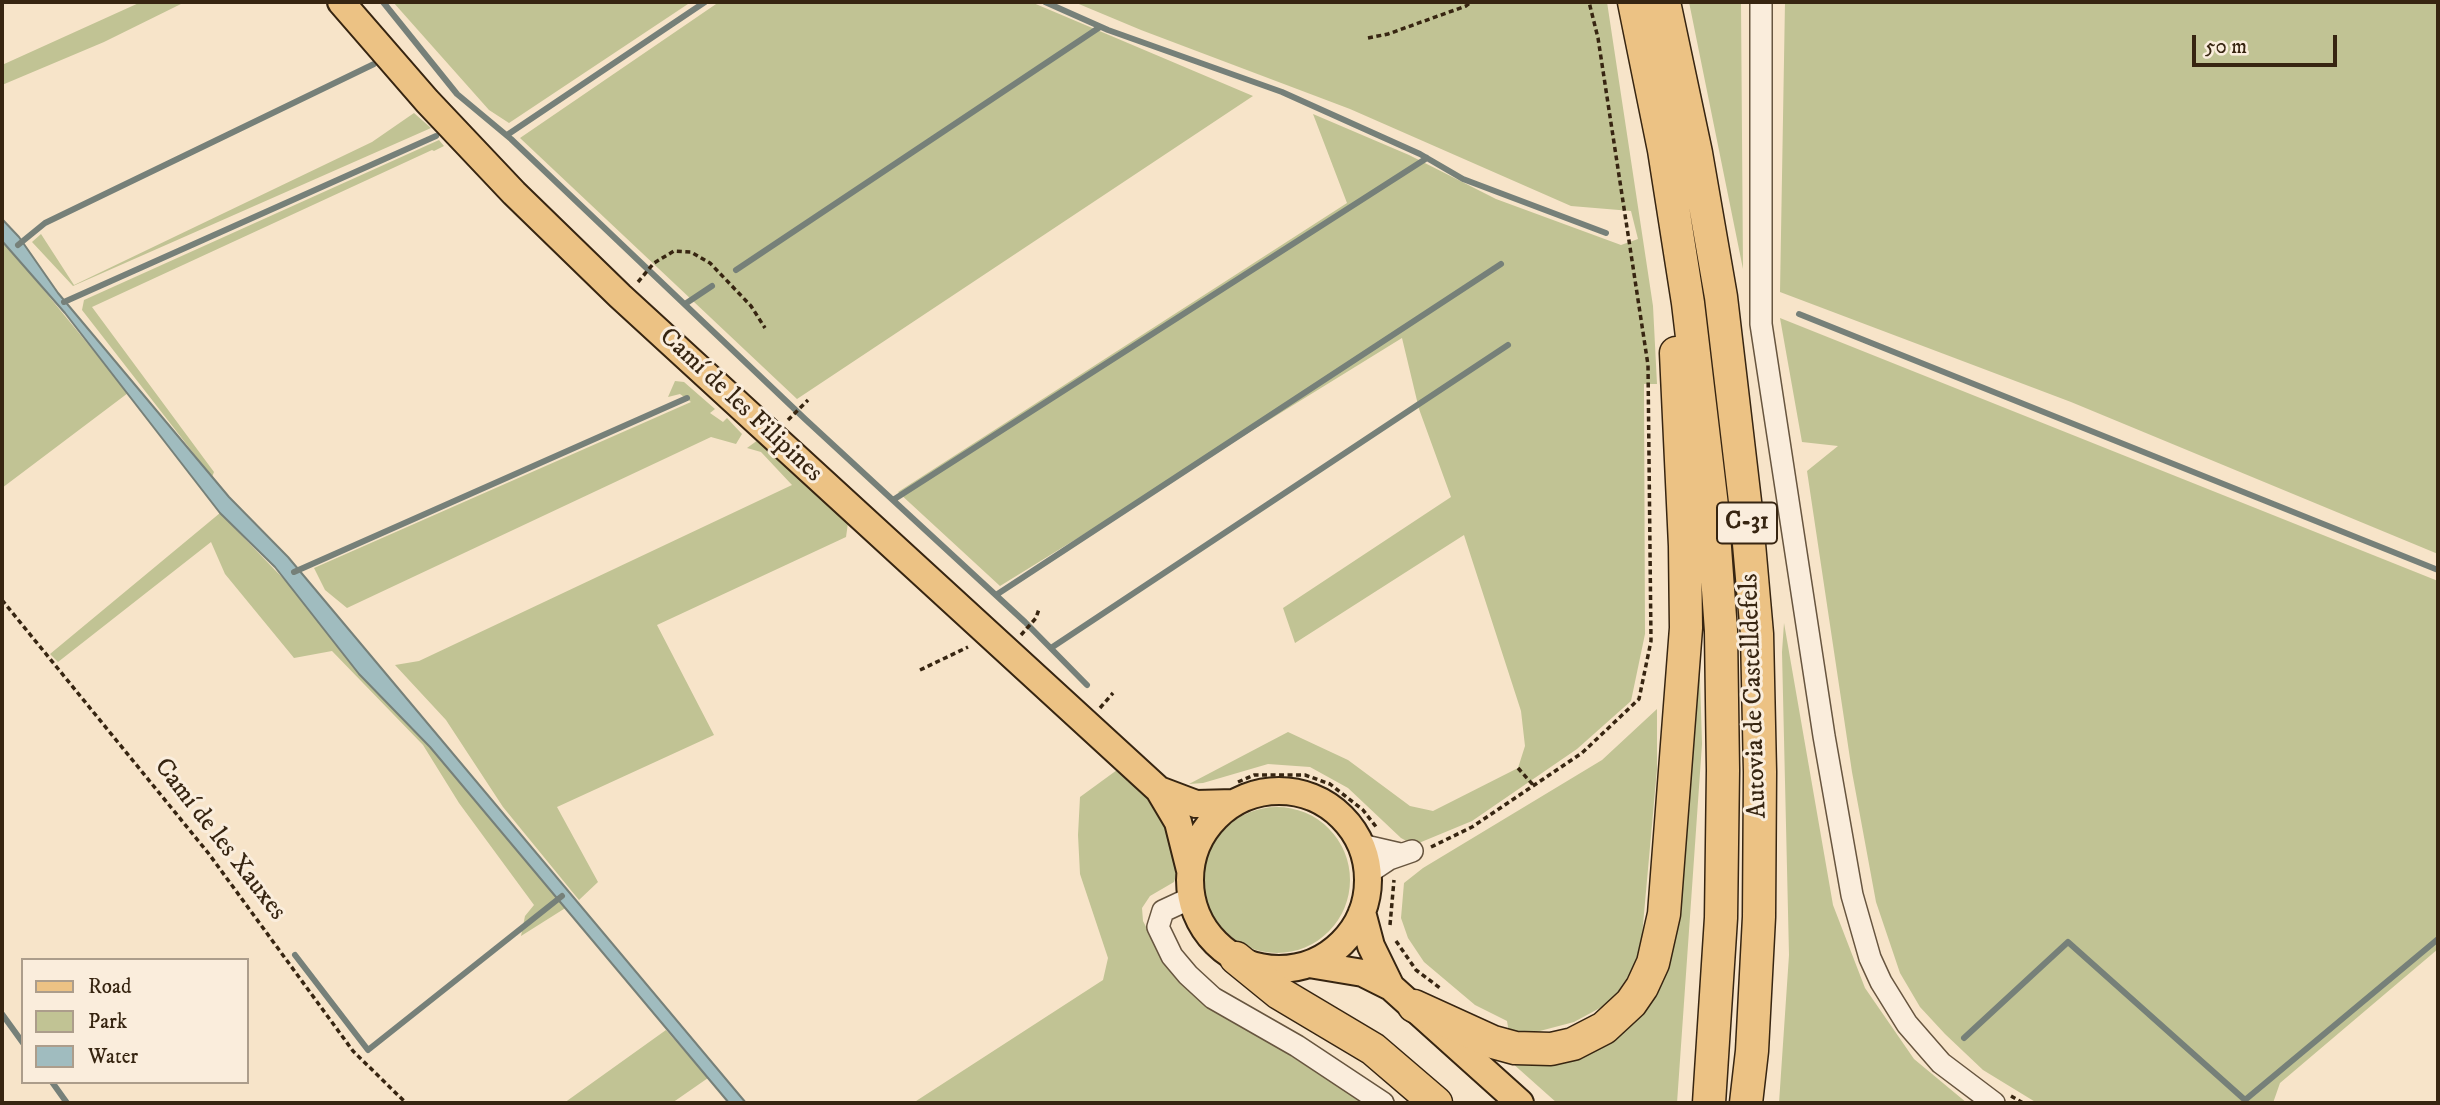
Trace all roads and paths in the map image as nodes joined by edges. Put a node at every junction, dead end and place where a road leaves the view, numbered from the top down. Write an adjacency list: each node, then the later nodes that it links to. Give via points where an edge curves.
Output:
1 (341, 2): 15 (main road, Camí de les Filipines, via 533,212)
2 (1471, 2): 7 (path)
3 (1589, 2): 19 (path, via 1648,365 1651,641 1639,699 1582,753)
4 (1634, 2): 8 (highway, Autovia de Castelldefels / C-31)
5 (1664, 2): 38 (highway, Autovia de Castelldefels / C-31, via 1721,297 1757,634 1759,917)
6 (1762, 2): 32 (street, via 1761,324 1852,895 1881,982 1907,1024 1941,1063)
7 (1368, 38)
8 (1664, 150): 31 (highway, via 1681,443 1686,628 1664,914 1653,963 1631,1003 1604,1028 1551,1049 1493,1042); 37 (highway, Autovia de Castelldefels / C-31, via 1701,396 1721,631 1721,905)
9 (643, 276): 10 (path, via 674,251 691,252 710,263 751,306)
10 (765, 328)
11 (808, 400): 12 (path)
12 (795, 413)
13 (2, 600): 33 (path, Camí de les Xauxes, via 209,854 353,1051)
14 (1039, 609): 16 (path)
15 (983, 631): 17 (path, via 962,651); 20 (main road, Camí de les Filipines)
16 (1024, 632)
17 (920, 670)
18 (1518, 768): 19 (path)
19 (1534, 786): 23 (path, via 1472,827)
20 (1159, 790): 21 (main road, via 1196,804); 24 (main road, via 1178,822)
21 (1233, 794): 22 (main road, via 1245,797 1272,791 1319,800 1338,814); 23 (path, via 1254,775 1305,775 1331,784); 24 (main road, via 1206,828)
22 (1361, 845): 23 (street); 25 (main road)
23 (1406, 853): 25 (street); 30 (path, via 1404,866 1395,875 1389,932 1416,970)
24 (1190, 870): 26 (main road)
25 (1368, 873): 27 (main road)
26 (1191, 898): 28 (main road, via 1211,937); 34 (street, via 1163,911 1158,927 1188,975 1213,998)
27 (1362, 912): 29 (main road, via 1356,928 1337,950); 31 (main road, via 1371,946)
28 (1236, 958): 29 (main road, via 1272,969); 35 (highway, via 1279,993 1373,1049)
29 (1309, 964): 31 (main road, via 1363,973)
30 (1447, 994)
31 (1402, 996): 36 (main road)
32 (2000, 1098): 39 (path)
33 (406, 1103)
34 (1383, 1103)
35 (1436, 1103)
36 (1520, 1103)
37 (1709, 1103)
38 (1746, 1103)
39 (2023, 1103)

